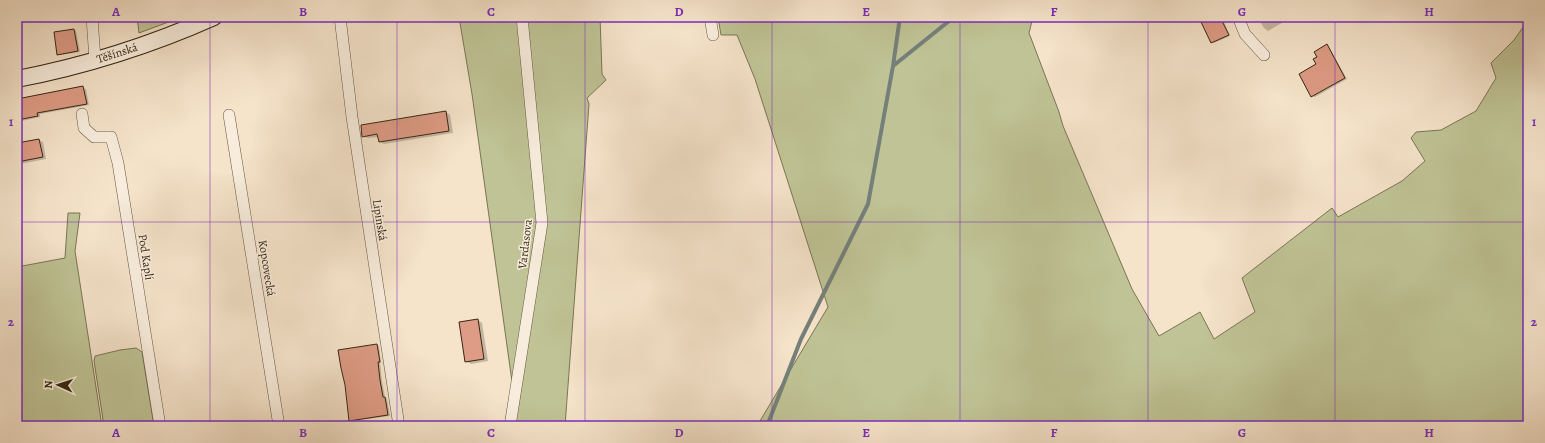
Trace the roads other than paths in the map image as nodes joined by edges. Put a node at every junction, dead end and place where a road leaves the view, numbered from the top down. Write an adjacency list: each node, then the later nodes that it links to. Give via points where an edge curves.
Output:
1 (92, 17): 9 (street)
2 (214, 17): 9 (main road, Těšínská, via 176,33)
3 (340, 17): 15 (street, Lipinská, via 352,117)
4 (522, 17): 16 (street, Vardasova, via 542,223)
5 (710, 17): 7 (street)
6 (1238, 17): 8 (street, via 1245,34)
7 (713, 35)
8 (1264, 55)
9 (95, 60): 10 (main road, Těšínská)
10 (17, 80)
11 (82, 114): 13 (street, Pod Kaplí, via 84,128 94,137 111,137 118,163)
12 (229, 115): 14 (street, Kopcovecká)
13 (160, 426)
14 (280, 426)
15 (399, 426)
16 (510, 426)

